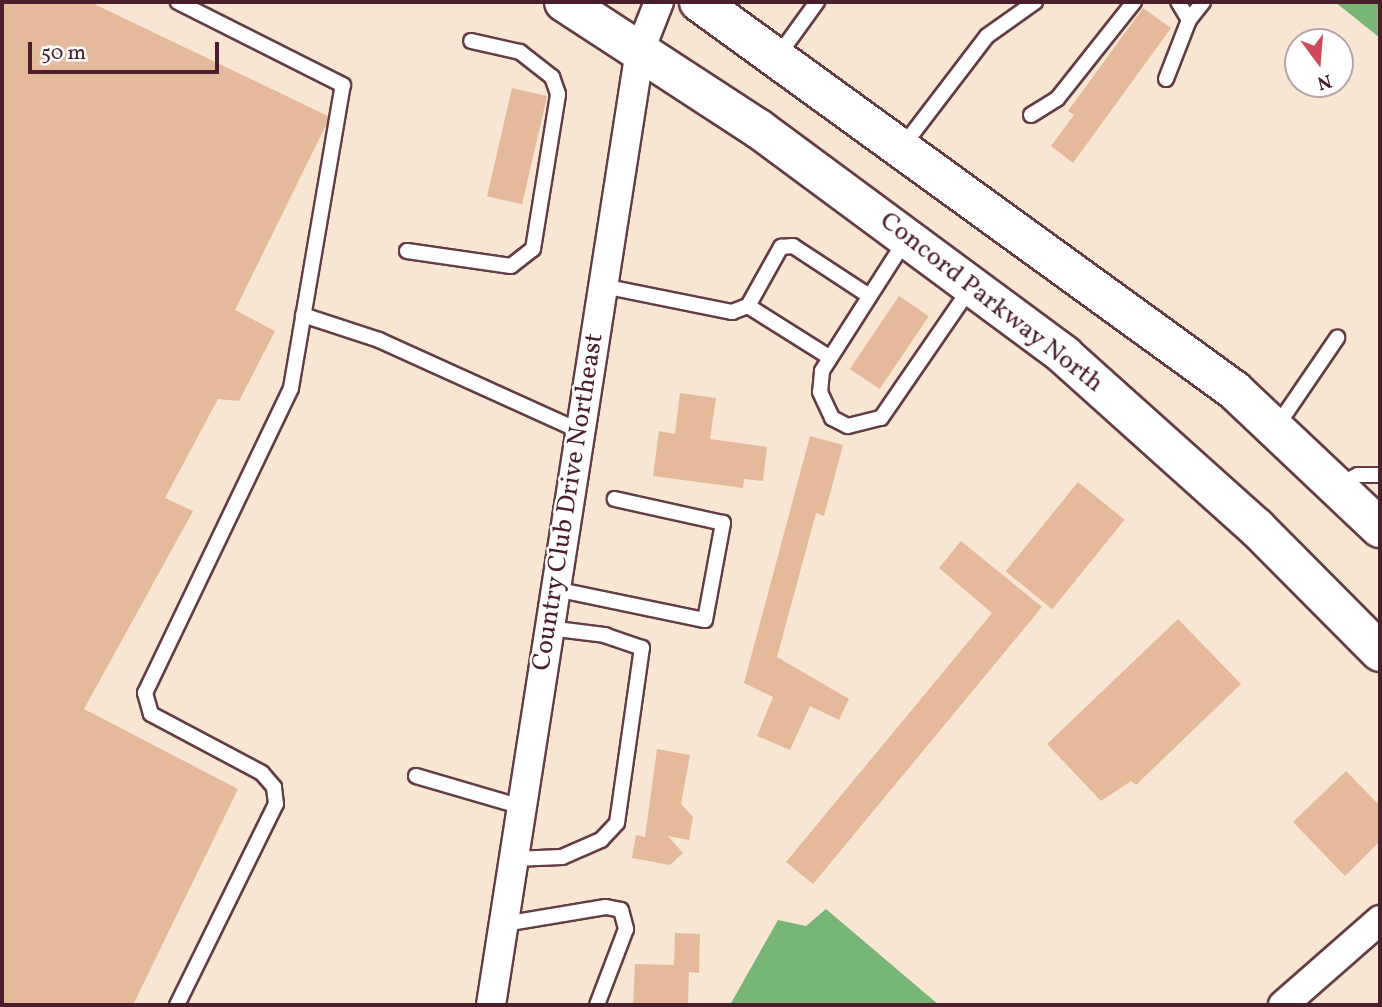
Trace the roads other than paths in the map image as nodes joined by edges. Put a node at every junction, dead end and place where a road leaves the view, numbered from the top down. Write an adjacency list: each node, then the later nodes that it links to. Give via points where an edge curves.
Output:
1 (178, 2): 23 (lane, via 343,85)
2 (564, 2): 12 (highway, Concord Parkway North)
3 (659, 2): 12 (street, Country Club Drive Northeast)
4 (699, 2): 13 (highway)
5 (817, 2): 13 (lane)
6 (1035, 2): 16 (lane, via 987,36)
7 (1134, 2): 15 (lane, via 1057,99)
8 (1178, 2): 10 (lane)
9 (1203, 2): 10 (lane)
10 (1189, 20): 14 (lane)
11 (471, 41): 18 (lane, via 520,52 552,77 558,94 533,249 511,266)
12 (640, 50): 17 (highway, Concord Parkway North); 20 (street, Country Club Drive Northeast)
13 (777, 57): 16 (highway)
14 (1166, 79)
15 (1031, 115)
16 (903, 147): 26 (highway)
17 (908, 236): 19 (highway, Concord Parkway North); 21 (lane)
18 (407, 251)
19 (973, 285): 25 (lane, via 873,422 848,426 832,418 820,391); 34 (highway, Concord Parkway North, via 1156,434)
20 (603, 286): 22 (lane, via 732,312); 27 (street, Country Club Drive Northeast)
21 (869, 296): 22 (lane, via 793,246 780,247); 25 (lane)
22 (748, 306): 25 (lane)
23 (303, 315): 27 (lane, via 379,340); 40 (lane, via 291,388 145,692 151,713 262,773 274,787 276,804)
24 (1337, 338): 26 (lane)
25 (829, 357)
26 (1277, 426): 29 (highway)
27 (580, 431): 32 (street, Country Club Drive Northeast)
28 (1380, 475): 29 (lane, via 1358,475)
29 (1339, 485): 31 (highway)
30 (615, 499): 32 (lane, via 723,523 705,620)
31 (1380, 528)
32 (555, 589): 33 (street, Country Club Drive Northeast)
33 (549, 628): 36 (street, Country Club Drive Northeast); 37 (lane, via 605,635 642,648 617,823 601,841 562,857)
34 (1380, 652)
35 (416, 776): 36 (lane)
36 (522, 807): 37 (street, Country Club Drive Northeast)
37 (514, 859): 39 (street, Country Club Drive Northeast)
38 (1380, 920): 43 (street)
39 (503, 924): 41 (street, Country Club Drive Northeast); 42 (lane, via 606,907 621,910 626,929)
40 (177, 1005)
41 (491, 1005)
42 (597, 1005)
43 (1283, 1005)

